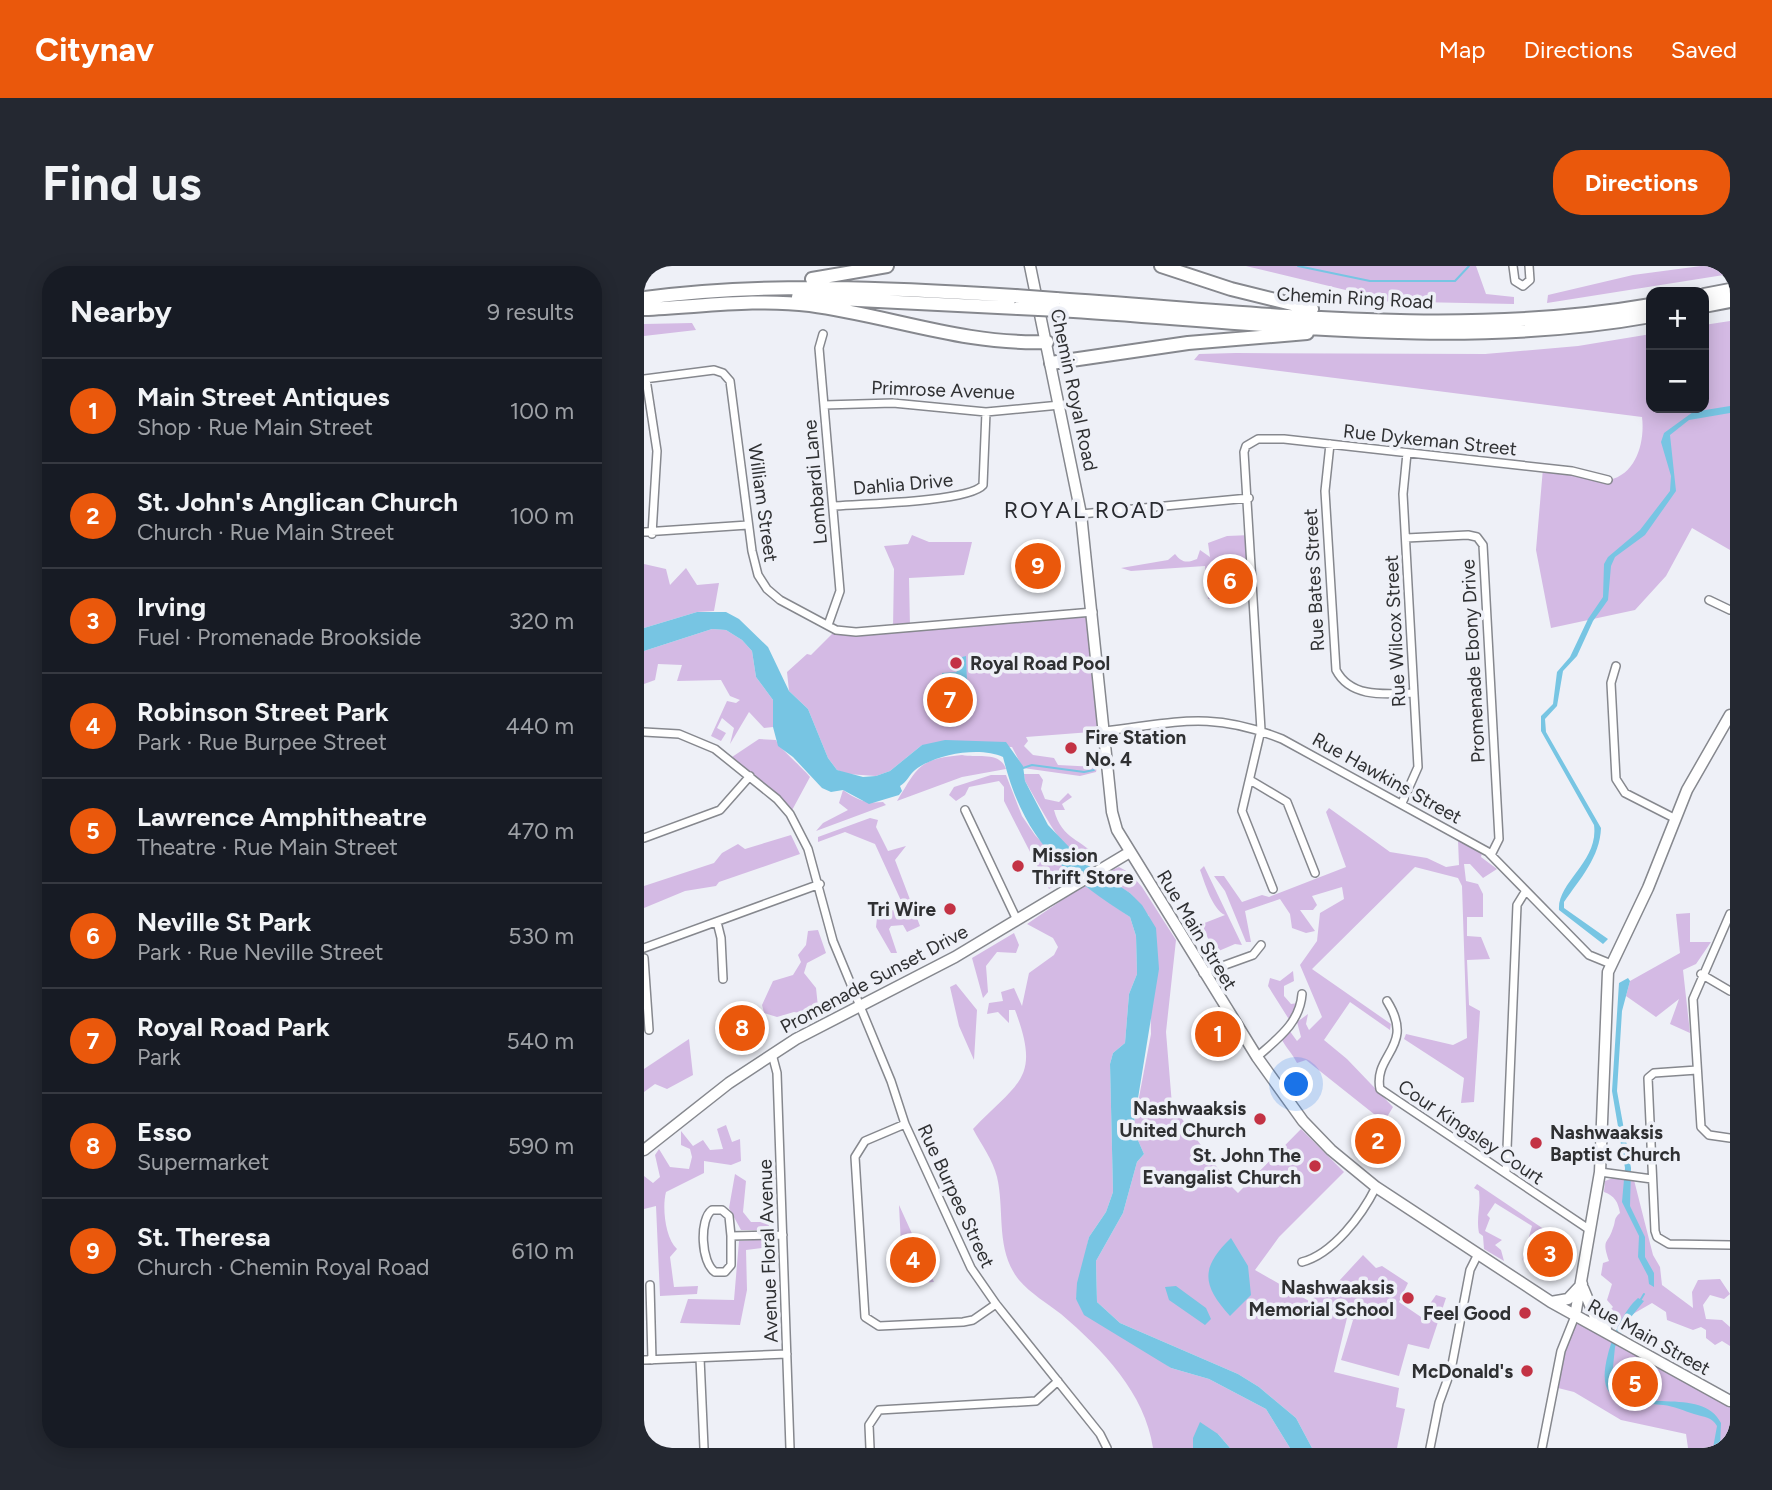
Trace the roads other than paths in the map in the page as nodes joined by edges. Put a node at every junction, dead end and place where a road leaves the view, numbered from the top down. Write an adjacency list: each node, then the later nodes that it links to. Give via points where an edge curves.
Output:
1 (887, 266): 7 (highway, via 817,279)
2 (1030, 266): 20 (main road, Chemin Royal Road)
3 (1161, 266): 17 (highway, via 1283,303)
4 (1513, 266): 5 (street, via 1515,281 1523,286 1530,280)
5 (1529, 266)
6 (1730, 290): 8 (highway)
7 (686, 292): 9 (highway); 10 (highway, via 822,286)
8 (1709, 294)
9 (644, 298)
10 (1017, 302): 12 (highway, bridge); 15 (highway, via 791,297)
11 (1730, 302): 13 (highway)
12 (1058, 305): 17 (highway, Chemin Ring Road); 18 (highway, Chemin Ring Road)
13 (1709, 305)
14 (1646, 306): 17 (highway, Chemin Ring Road, via 1554,318)
15 (644, 309): 20 (highway, via 807,305 981,341)
16 (1646, 317): 18 (highway, Chemin Ring Road, via 1540,330)
17 (1445, 323)
18 (1429, 333): 21 (highway, via 1272,335)
19 (823, 334): 23 (street, Lombardi Lane, via 819,348)
20 (1047, 342): 21 (main road, Chemin Royal Road)
21 (1051, 363): 24 (main road, Chemin Royal Road)
22 (645, 379): 32 (street, William Street, via 714,370 730,382); 33 (street, via 657,451)
23 (824, 405): 25 (street, Primrose Avenue, via 893,403); 30 (street, Lombardi Lane)
24 (1060, 405): 25 (street, Primrose Avenue); 31 (main road, Chemin Royal Road)
25 (986, 412): 30 (street, Dahlia Drive, via 983,485 978,492)
26 (1330, 444): 27 (street, Rue Dykeman Street); 29 (street, Rue Dykeman Street, via 1284,439 1249,443 1244,452); 40 (street, Rue Bates Street, via 1325,491 1336,670 1345,681 1372,695)
27 (1407, 453): 28 (street, Rue Dykeman Street, via 1572,471); 34 (street, Rue Wilcox Street, via 1403,494)
28 (1608, 480)
29 (1249, 498): 31 (street); 42 (street)
30 (833, 506): 38 (street, Lombardi Lane, via 840,591)
31 (1081, 514): 37 (main road, Chemin Royal Road)
32 (748, 524): 33 (street); 38 (street, William Street, via 754,563 767,589)
33 (648, 533)
34 (1406, 538): 40 (street, Rue Wilcox Street); 53 (street, Promenade Ebony Drive, via 1473,536 1482,545 1499,839)
35 (1709, 600): 36 (street)
36 (1730, 610)
37 (1093, 612): 38 (street, William Street, via 856,632); 43 (main road, Chemin Royal Road)
38 (828, 625)
39 (1616, 666): 49 (street, via 1611,683 1616,779 1625,793)
40 (1414, 693): 47 (street, Rue Wilcox Street, via 1418,768)
41 (1730, 715): 49 (main road)
42 (1261, 730): 43 (street, Rue Hawkins Street, via 1193,719); 46 (street); 47 (street, Rue Hawkins Street)
43 (1104, 731): 50 (main road, Chemin Royal Road, via 1107,786)
44 (644, 732): 45 (street, Rue Burpee Street, via 697,740)
45 (750, 776): 51 (street, via 720,810); 57 (street, Rue Burpee Street, via 790,814)
46 (1251, 780): 56 (street, via 1284,798); 58 (street, via 1242,811)
47 (1402, 803): 53 (street, Rue Hawkins Street)
48 (965, 810): 61 (street)
49 (1674, 818): 66 (main road, via 1648,888)
50 (1117, 830): 52 (main road, Chemin Royal Road); 54 (main road, via 1118,853)
51 (644, 838)
52 (1130, 852): 54 (main road, Promenade Sunset Drive); 55 (main road, Rue Main Street)
53 (1491, 855): 59 (street, Rue Hawkins Street)
54 (1107, 865): 55 (main road); 61 (main road, Promenade Sunset Drive)
55 (1141, 870): 67 (main road, Rue Main Street)
56 (1315, 873)
57 (820, 884): 62 (street); 73 (street, Rue Burpee Street, via 834,941)
58 (1273, 889)
59 (1525, 892): 66 (street, Rue Hawkins Street, via 1589,955); 82 (street, via 1517,905)
60 (1730, 914): 68 (street)
61 (1017, 920): 73 (main road, Promenade Sunset Drive)
62 (716, 922): 64 (street); 69 (street)
63 (1261, 945): 67 (street, via 1253,955)
64 (644, 948)
65 (644, 958): 74 (street)
66 (1611, 964): 81 (main road)
67 (1202, 973): 76 (main road, Rue Main Street)
68 (1702, 974): 70 (street); 77 (street, via 1693,999)
69 (723, 979)
70 (1730, 991)
71 (1302, 994): 76 (street, via 1301,1009 1290,1027)
72 (1387, 1001): 82 (street, Cour Kingsley Court, via 1398,1030 1380,1089)
73 (860, 1005): 75 (main road, Promenade Sunset Drive); 78 (street, Rue Burpee Street)
74 (649, 1030)
75 (772, 1054): 80 (main road, Promenade Sunset Drive); 86 (street, Avenue Floral Avenue, via 777,1062)
76 (1257, 1057): 84 (main road, Rue Main Street, via 1306,1124)
77 (1697, 1070): 79 (street, via 1699,1121 1704,1132); 83 (street, via 1654,1073 1648,1078)
78 (905, 1124): 94 (street, Rue Burpee Street, via 977,1279); 94 (street, via 865,1142 855,1157 864,1317 879,1326 963,1322 973,1321)
79 (1730, 1138)
80 (644, 1150)
81 (1600, 1172): 83 (street); 85 (main road)
82 (1506, 1173): 85 (street, Cour Kingsley Court)
83 (1652, 1179): 88 (street, via 1655,1231 1662,1242)
84 (1376, 1187): 89 (main road, Rue Main Street); 90 (street, via 1348,1227 1317,1258)
85 (1590, 1230): 91 (main road)
86 (783, 1235): 87 (street); 97 (street, Avenue Floral Avenue)
87 (731, 1236): 87 (street, via 726,1212 708,1213 704,1221 706,1260 715,1272 725,1272 731,1265)
88 (1730, 1245)
89 (1478, 1254): 93 (main road, Rue Main Street); 106 (street, via 1470,1270)
90 (1302, 1262)
91 (1582, 1284): 93 (main road, via 1569,1299); 95 (main road); 96 (main road, via 1595,1317)
92 (650, 1285): 99 (street)
93 (1552, 1302): 95 (main road, Rue Main Street)
94 (996, 1304): 100 (street, Rue Burpee Street)
95 (1575, 1316): 96 (main road, Rue Main Street); 107 (street, via 1561,1351)
96 (1611, 1335): 101 (main road, Rue Main Street)
97 (787, 1354): 98 (street); 103 (street, Avenue Floral Avenue)
98 (700, 1358): 99 (street); 102 (street)
99 (648, 1360)
100 (1058, 1381): 104 (street, via 1036,1401 879,1410 869,1425); 105 (street, Rue Burpee Street)
101 (1730, 1401)
102 (704, 1448)
103 (790, 1448)
104 (870, 1448)
105 (1107, 1448)
106 (1430, 1448)
107 (1542, 1448)

